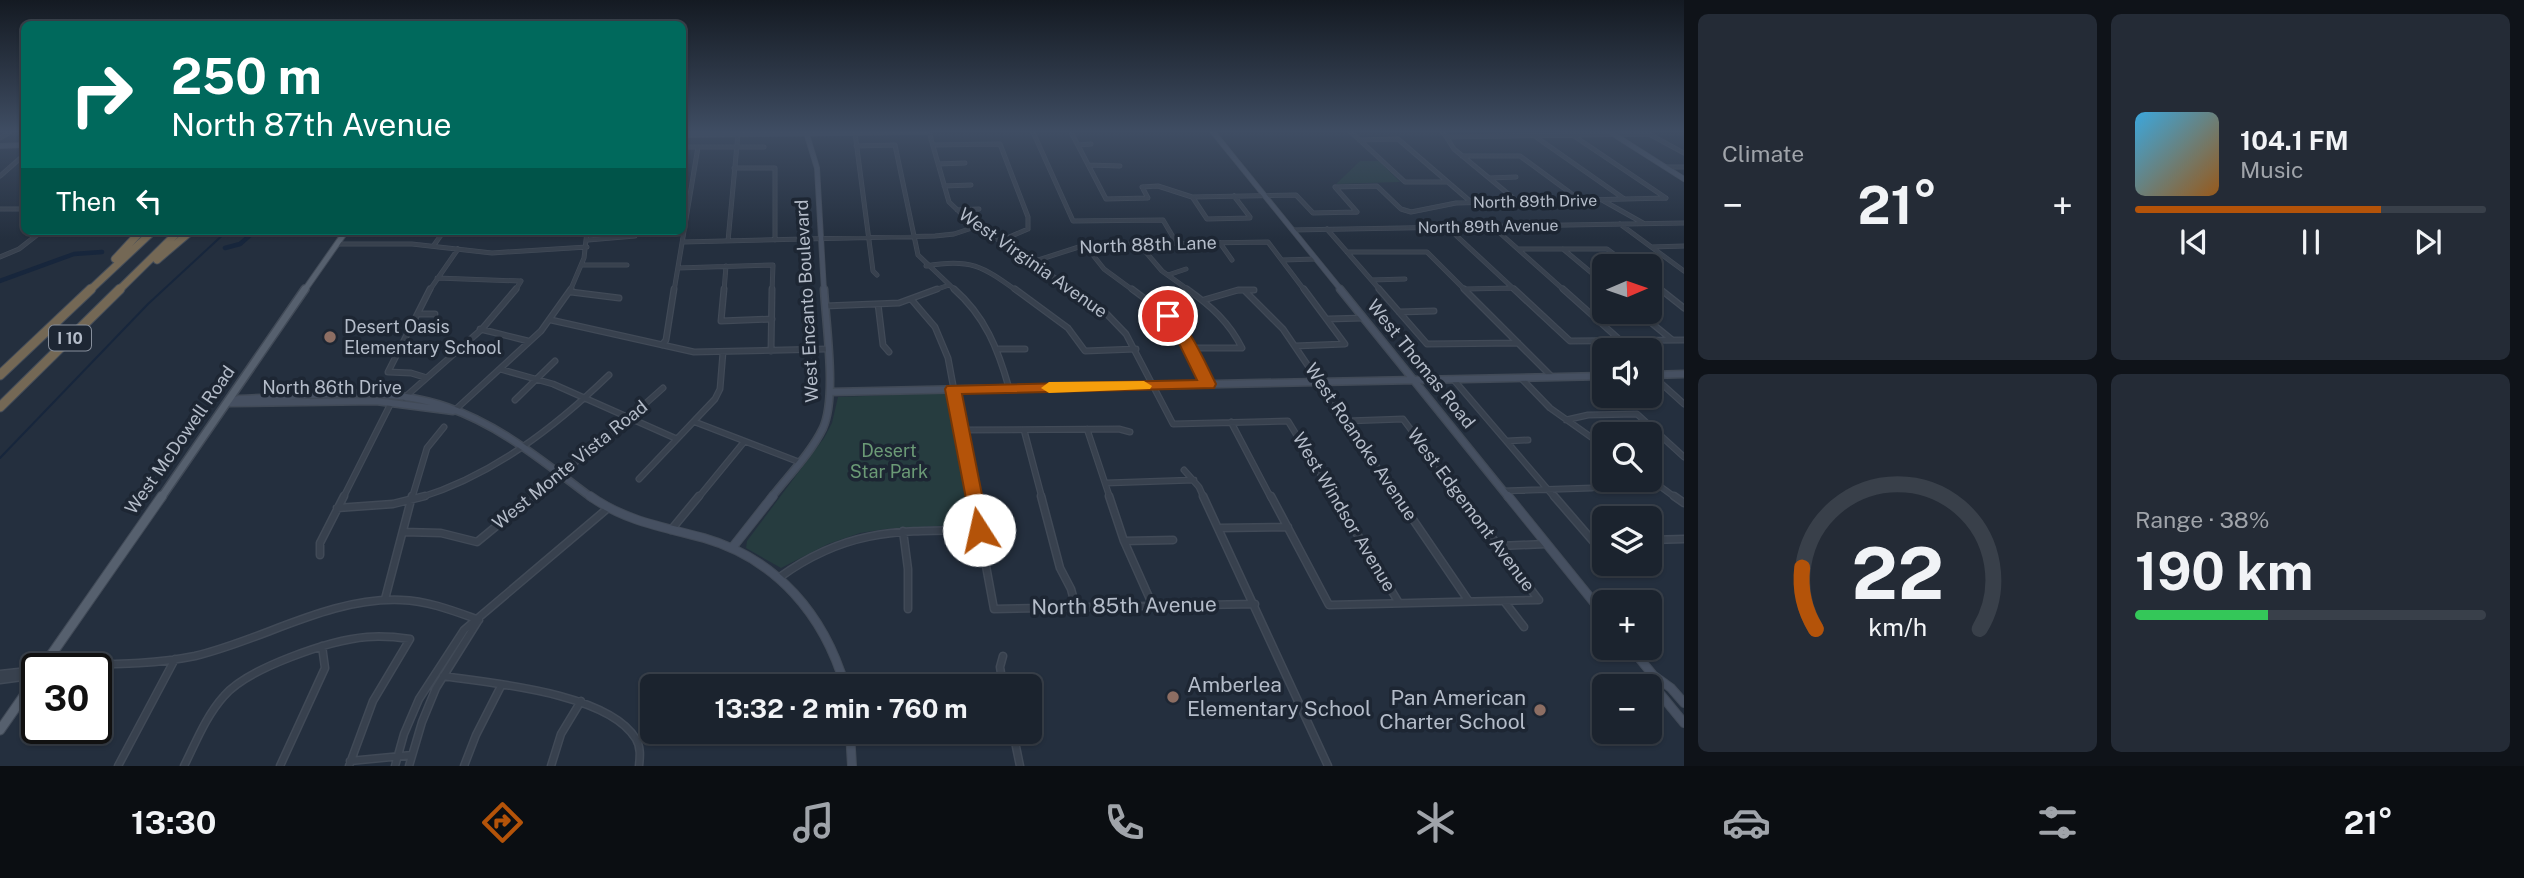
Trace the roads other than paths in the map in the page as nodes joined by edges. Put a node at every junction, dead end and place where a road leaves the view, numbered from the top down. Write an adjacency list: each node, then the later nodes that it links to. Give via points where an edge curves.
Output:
1 (694, 168): 33 (street)
2 (760, 168): 19 (street)
3 (775, 168): 62 (street)
4 (816, 168): 60 (street, West Encanto Boulevard)
5 (859, 168): 59 (street)
6 (900, 168): 58 (street)
7 (940, 168): 25 (street, West Virginia Avenue)
8 (1009, 168): 64 (street, via 1030,230)
9 (1049, 168): 66 (street, via 1073,221 1163,220)
10 (1089, 168): 28 (street, via 1106,199 1148,198 1142,187 1158,186)
11 (1242, 168): 26 (street, West Thomas Road)
12 (1390, 168): 23 (street, via 1405,182)
13 (1431, 168): 23 (street)
14 (1476, 168): 21 (street)
15 (1536, 168): 29 (street)
16 (1580, 168): 31 (street)
17 (1621, 168): 31 (street, North 89th Drive, via 1666,198)
18 (1666, 168): 22 (street)
19 (734, 169): 63 (street)
20 (1516, 177): 21 (street)
21 (1489, 178): 32 (street)
22 (1684, 179)
23 (1448, 182): 34 (street)
24 (971, 185): 25 (street)
25 (944, 186): 39 (street, West Virginia Avenue)
26 (1264, 195): 27 (street); 34 (street, North 89th Drive, via 1296,195 1313,213 1357,212 1335,187 1377,186 1405,211); 47 (street, West Thomas Road)
27 (1234, 196): 28 (street); 28 (street, via 1250,218 1207,219)
28 (1192, 197)
29 (1580, 200): 30 (street, North 89th Drive); 32 (street, North 89th Drive)
30 (1601, 200): 31 (street, North 89th Drive); 40 (street)
31 (1625, 200)
32 (1518, 202): 34 (street, North 89th Drive)
33 (686, 203)
34 (1469, 203): 38 (street)
35 (0, 209): 36 (street)
36 (21, 209)
37 (979, 209): 39 (street)
38 (1475, 209)
39 (956, 210): 43 (street, West Virginia Avenue)
40 (1644, 223): 41 (street, North 89th Avenue); 42 (street, North 89th Avenue)
41 (1684, 223)
42 (1620, 224): 44 (street, North 89th Avenue); 74 (street)
43 (978, 226): 58 (street, via 948,235); 64 (street, West Virginia Avenue)
44 (1492, 226): 45 (street, North 89th Avenue); 76 (street)
45 (1447, 227): 46 (street, North 89th Avenue); 100 (street)
46 (1327, 229): 47 (street, North 89th Avenue); 78 (street)
47 (1292, 230): 81 (street, West Thomas Road)
48 (37, 235): 80 (street)
49 (137, 235): 120 (highway)
50 (149, 235): 120 (highway, I 10)
51 (175, 235): 91 (highway, I 10)
52 (186, 235): 91 (highway)
53 (343, 235): 69 (main road, West McDowell Road)
54 (441, 235): 71 (street)
55 (587, 235): 61 (street)
56 (683, 235): 65 (street)
57 (635, 236): 61 (street)
58 (914, 237): 59 (street); 88 (street)
59 (868, 238): 60 (street); 94 (street)
60 (821, 239): 62 (street); 110 (street, West Encanto Boulevard)
61 (588, 240): 73 (street)
62 (775, 240): 63 (street)
63 (728, 241): 65 (street)
64 (1000, 241): 84 (street, West Virginia Avenue)
65 (683, 242): 89 (street)
66 (1176, 242): 67 (street, North 88th Lane); 68 (street, North 88th Lane)
67 (1219, 242): 82 (street); 83 (street, North 88th Lane, via 1268,242)
68 (1138, 243): 70 (street, North 88th Lane); 95 (street, via 1151,263)
69 (337, 244): 71 (street); 165 (main road, West McDowell Road)
70 (1085, 245): 84 (street, North 88th Lane); 132 (street, via 1104,269 1168,316)
71 (434, 246): 75 (street)
72 (1684, 246): 74 (street)
73 (587, 247): 75 (street, via 507,253); 85 (street)
74 (1651, 247): 92 (street)
75 (459, 248): 96 (street)
76 (1518, 249): 77 (street); 123 (street)
77 (1563, 249): 79 (street, via 1607,249); 93 (street)
78 (1347, 253): 98 (street); 101 (street, via 1427,252)
79 (1614, 254)
80 (0, 257)
81 (1316, 259): 83 (street); 116 (street, West Thomas Road)
82 (1232, 260)
83 (1282, 260): 118 (street)
84 (1032, 262): 136 (street, West Virginia Avenue, via 1108,314)
85 (583, 265): 86 (street); 105 (street)
86 (627, 265)
87 (726, 266): 89 (street); 117 (street, via 774,265); 117 (street, via 721,320)
88 (926, 266): 99 (street); 136 (street, via 967,260 987,269 1068,328 1085,351)
89 (678, 268): 130 (street)
90 (1186, 269): 95 (street)
91 (141, 270): 168 (highway, I 10)
92 (1684, 271)
93 (1592, 273)
94 (877, 275)
95 (1167, 275): 108 (street)
96 (437, 278): 114 (street); 122 (street, via 521,281)
97 (1405, 279): 98 (street)
98 (1371, 280): 113 (street)
99 (949, 285): 107 (street); 134 (street, via 981,316)
100 (1513, 288): 101 (street); 127 (street, via 1570,341)
101 (1465, 289): 129 (street)
102 (1254, 290): 103 (street)
103 (1245, 291): 108 (street); 131 (street, West Roanoke Avenue, via 1271,314)
104 (1662, 291): 111 (street)
105 (571, 292): 106 (street); 119 (street)
106 (619, 299)
107 (911, 299): 109 (street); 159 (street, via 935,327 948,358)
108 (1204, 300): 132 (street, via 1227,323 1242,348)
109 (878, 304): 110 (street); 139 (street)
110 (825, 306): 133 (street, West Encanto Boulevard)
111 (1684, 308)
112 (1434, 311): 113 (street)
113 (1398, 312): 129 (street, via 1427,344)
114 (419, 314): 115 (street); 147 (street, via 388,372)
115 (435, 314)
116 (1364, 318): 118 (street); 152 (street, West Thomas Road)
117 (772, 319): 137 (street)
118 (1327, 319): 131 (street, via 1345,344)
119 (551, 320): 128 (street); 130 (street)
120 (56, 322): 143 (highway, I 10)
121 (1653, 324): 125 (street)
122 (480, 329): 128 (street); 147 (street)
123 (1618, 338)
124 (1662, 340): 125 (street)
125 (1672, 340): 126 (street)
126 (1684, 340)
127 (1592, 341)
128 (529, 342): 141 (street)
129 (1518, 343): 148 (street)
130 (662, 345): 138 (street)
131 (1295, 346): 153 (street, West Roanoke Avenue)
132 (1189, 348): 154 (street)
133 (827, 349): 137 (street); 160 (street, West Encanto Boulevard)
134 (998, 349): 135 (street); 158 (street)
135 (1025, 349)
136 (1136, 349): 156 (street, West Virginia Avenue)
137 (771, 351): 138 (street)
138 (723, 352): 173 (street, via 715,399)
139 (888, 352)
140 (555, 362): 151 (street)
141 (500, 369): 151 (street); 169 (street)
142 (1684, 374): 145 (street)
143 (0, 375)
144 (609, 375): 163 (street)
145 (1662, 375)
146 (1592, 376): 148 (street)
147 (424, 377): 162 (street)
148 (1553, 377): 149 (street)
149 (1521, 378): 150 (street); 171 (street)
150 (1453, 379): 152 (street); 183 (street)
151 (536, 380): 163 (street); 164 (street)
152 (1414, 380): 153 (street); 196 (street, West Thomas Road)
153 (1319, 383): 154 (street); 172 (street, West Roanoke Avenue)
154 (1208, 384): 156 (street)
155 (1662, 385): 167 (street)
156 (1152, 386): 158 (street); 174 (street, West Virginia Avenue, via 1173,424)
157 (663, 388): 170 (street, West Monte Vista Road)
158 (1009, 388): 159 (street)
159 (953, 389): 160 (street); 177 (street)
160 (831, 392): 187 (street, West Encanto Boulevard, via 823,428)
161 (371, 398): 162 (street, North 86th Drive); 165 (street, North 86th Drive); 166 (street, North 86th Drive)
162 (404, 398): 169 (street, North 86th Drive)
163 (583, 399): 170 (street); 185 (street)
164 (514, 400)
165 (228, 402): 229 (main road, West McDowell Road)
166 (392, 402): 169 (street, North 86th Drive); 200 (street)
167 (1684, 404)
168 (0, 407)
169 (455, 411): 185 (street, North 86th Drive, via 498,429)
170 (630, 417): 181 (street); 189 (street, West Monte Vista Road)
171 (1566, 420): 180 (street); 186 (street, via 1637,414)
172 (1346, 421): 213 (street, West Edgemont Avenue, via 1403,419); 220 (street, West Roanoke Avenue)
173 (695, 422): 181 (street); 184 (street)
174 (1231, 422): 201 (street); 221 (street, West Windsor Avenue, via 1288,421)
175 (444, 427): 197 (street, via 435,434 415,479)
176 (1087, 429): 178 (street); 179 (street); 192 (street)
177 (961, 430): 178 (street); 203 (street)
178 (1024, 430): 224 (street, via 1060,568)
179 (1130, 432)
180 (1592, 438)
181 (677, 439): 190 (street)
182 (1528, 440): 183 (street)
183 (1506, 441): 195 (street)
184 (744, 442): 187 (street); 204 (street)
185 (523, 446): 189 (street, North 86th Drive); 197 (street, via 477,477)
186 (1684, 457)
187 (799, 462): 214 (street, West Encanto Boulevard)
188 (1184, 470): 191 (street)
189 (561, 474): 199 (street, North 86th Drive); 206 (street, West Monte Vista Road, via 477,542 433,531)
190 (639, 479)
191 (1195, 480): 192 (street); 202 (street)
192 (1105, 483): 210 (street)
193 (1662, 487): 198 (street)
194 (1592, 488): 195 (street)
195 (1548, 489): 196 (street); 211 (street)
196 (1503, 491): 212 (street, West Thomas Road)
197 (412, 500): 200 (street); 206 (street)
198 (1684, 503)
199 (608, 508): 204 (street, North 86th Drive); 226 (street)
200 (337, 509): 215 (street, via 320,543)
201 (1287, 527): 202 (street); 221 (street, via 1329,605)
202 (1219, 528): 222 (street)
203 (979, 530): 205 (street); 224 (street, North 85th Avenue, via 994,609)
204 (671, 531): 214 (street, North 86th Drive)
205 (903, 531): 216 (street, via 840,542); 225 (street)
206 (404, 532): 217 (street)
207 (1684, 539): 209 (street)
208 (1173, 540): 210 (street)
209 (1662, 540)
210 (1124, 541): 223 (street)
211 (1592, 541)
212 (1547, 544): 213 (street); 219 (street, West Thomas Road)
213 (1498, 546): 218 (street, West Edgemont Avenue, via 1539,600)
214 (732, 548): 216 (street)
215 (320, 555)
216 (780, 577): 236 (street, via 820,624)
217 (385, 599): 226 (street, via 436,603); 231 (street, via 321,612 247,642)
218 (1504, 600): 220 (street); 227 (street, West Edgemont Avenue)
219 (1592, 600)
220 (1469, 601): 221 (street)
221 (1399, 603)
222 (1255, 604): 223 (street, North 85th Avenue); 265 (street)
223 (1153, 606): 224 (street, North 85th Avenue)
224 (1076, 608)
225 (908, 609)
226 (478, 620): 239 (street); 253 (street, via 464,630 426,685)
227 (1524, 627)
228 (322, 646): 254 (street, via 359,637 410,639 373,701); 256 (street, via 230,686); 257 (street, via 325,667)
229 (53, 653)
230 (1003, 656): 237 (street)
231 (175, 659): 233 (street); 255 (street)
232 (1641, 660): 238 (street)
233 (112, 663)
234 (21, 672): 235 (street)
235 (0, 674)
236 (842, 674)
237 (1001, 674)
238 (1652, 674)
239 (443, 676): 243 (street); 252 (street)
240 (21, 679): 241 (street)
241 (0, 680)
242 (1662, 682): 247 (street)
243 (501, 686): 246 (street); 260 (street)
244 (1662, 696): 248 (street)
245 (21, 699): 249 (main road)
246 (581, 701): 261 (street, via 565,725); 262 (street, via 617,720 637,740)
247 (1684, 704)
248 (1684, 723)
249 (0, 730)
250 (851, 744): 263 (street)
251 (1015, 744): 264 (street)
252 (412, 755): 253 (street); 259 (street)
253 (398, 756): 254 (street); 258 (street)
254 (349, 763)
255 (118, 766)
256 (184, 766)
257 (280, 766)
258 (395, 766)
259 (409, 766)
260 (464, 766)
261 (551, 766)
262 (639, 766)
263 (852, 766)
264 (1020, 766)
265 (1328, 766)

